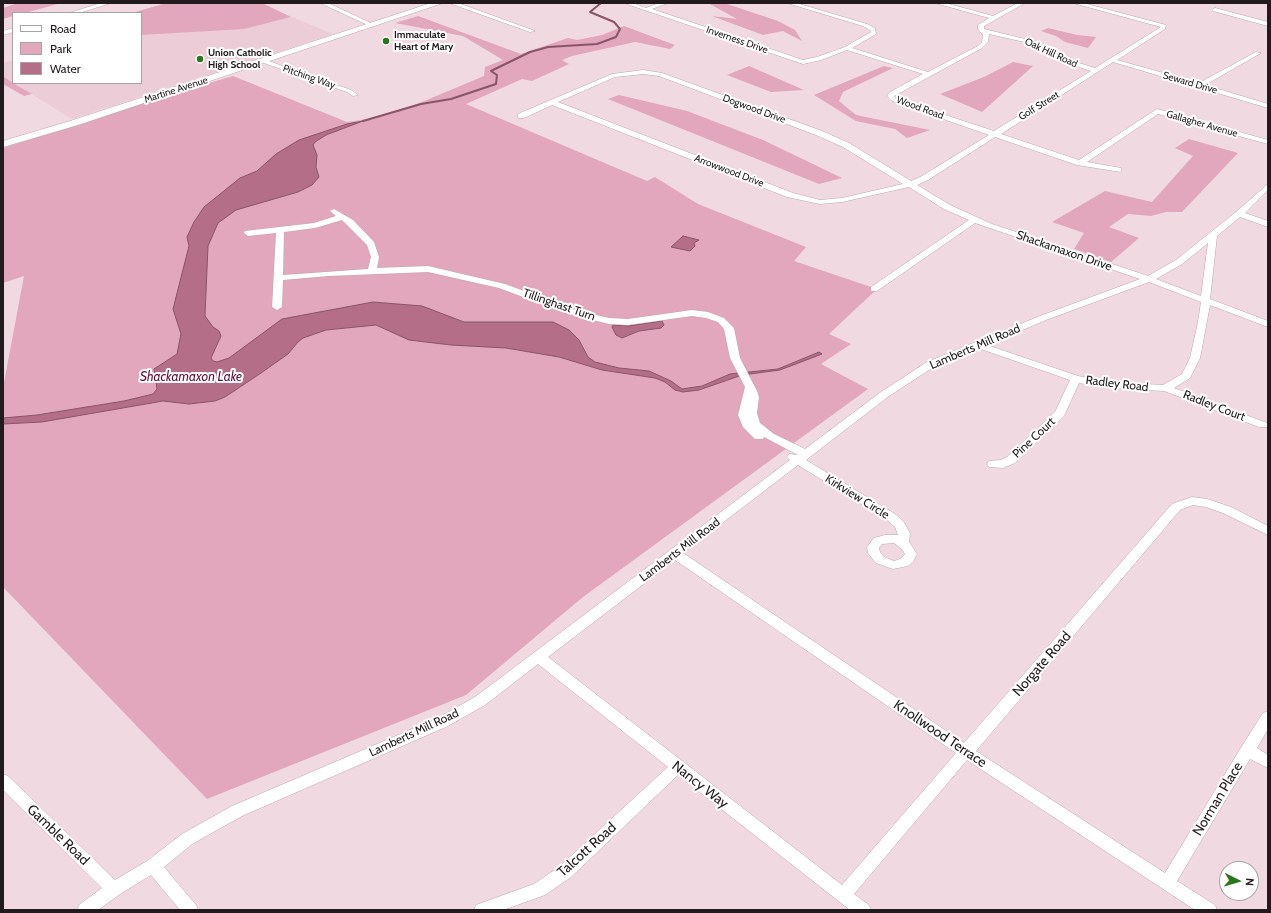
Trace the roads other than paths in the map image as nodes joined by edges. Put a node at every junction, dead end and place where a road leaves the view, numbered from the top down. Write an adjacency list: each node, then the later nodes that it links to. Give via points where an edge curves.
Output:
1 (108, 3): 13 (street)
2 (323, 3): 16 (street)
3 (439, 3): 16 (main road, Martine Avenue)
4 (452, 3): 17 (street)
5 (627, 3): 11 (street, Inverness Drive)
6 (665, 3): 11 (street)
7 (790, 3): 19 (street, Inverness Drive, via 874,31 873,35)
8 (938, 3): 14 (street)
9 (1022, 3): 14 (street, Wood Road)
10 (1076, 3): 21 (street, Golf Street, via 1164,26)
11 (648, 9): 19 (street, Inverness Drive, via 803,62 819,60)
12 (1215, 10): 15 (street)
13 (76, 12)
14 (994, 18): 18 (street, Wood Road, via 981,25)
15 (1268, 24)
16 (372, 25): 22 (main road, Martine Avenue)
17 (532, 31)
18 (983, 31): 23 (street, Oak Hill Road, via 1031,42 1064,60); 24 (street, Wood Road, via 986,35 985,42 980,47)
19 (847, 48): 24 (street)
20 (1258, 53): 25 (street)
21 (1112, 60): 23 (street, Golf Street); 25 (street, Seward Drive)
22 (263, 61): 26 (street, Pitching Way); 32 (main road, Martine Avenue, via 74,124)
23 (1096, 70): 30 (street, Golf Street)
24 (929, 74): 30 (street, Wood Road, via 890,96 894,100)
25 (1198, 86): 28 (street, Seward Drive)
26 (355, 95)
27 (551, 102): 29 (street, Dogwood Drive); 35 (street, Arrowwood Drive, via 800,198 831,202); 35 (street, Dogwood Drive, via 614,75 655,73 832,138)
28 (1268, 106)
29 (521, 116)
30 (994, 134): 33 (street, Wood Road); 35 (street, Golf Street)
31 (1268, 142): 33 (street, Gallagher Avenue, via 1157,111)
32 (3, 144)
33 (1080, 162): 34 (street, Wood Road)
34 (1118, 170)
35 (912, 184): 40 (street, Dogwood Drive, via 947,208)
36 (1268, 186): 38 (street, Lamberts Mill Road)
37 (334, 211): 39 (street)
38 (1239, 214): 41 (street); 44 (street, Lamberts Mill Road)
39 (343, 217): 42 (street, via 315,225); 45 (street, via 371,244 374,258)
40 (974, 220): 47 (street, Shackamaxon Drive); 48 (street)
41 (1268, 224)
42 (280, 230): 43 (street); 46 (street)
43 (248, 233)
44 (1213, 234): 47 (street, Lamberts Mill Road, via 1179,262); 49 (street, Radley Road)
45 (372, 271): 46 (street, Tillinghast Turn); 56 (street, Tillinghast Turn, via 434,270 502,286 572,312 609,321 628,322 692,313 722,320 729,328 735,358 750,386 743,415 748,427 760,438)
46 (279, 278): 50 (street)
47 (1149, 279): 49 (street, Shackamaxon Drive); 52 (street, Lamberts Mill Road)
48 (874, 289)
49 (1206, 300): 51 (street, Shackamaxon Drive); 54 (street, Radley Road, via 1195,358 1186,376)
50 (278, 307)
51 (1268, 324)
52 (978, 345): 53 (street, Radley Road); 56 (street, Lamberts Mill Road, via 926,367 885,394)
53 (1076, 379): 54 (street, Radley Road, via 1110,385); 57 (street, Pine Court, via 1060,414 1011,460 1003,464)
54 (1165, 388): 55 (street, Radley Court)
55 (1262, 425)
56 (802, 457): 59 (street, Kirkview Circle, via 891,517 904,533); 60 (street, Lamberts Mill Road)
57 (993, 464)
58 (1268, 530): 64 (street, Norgate Road, via 1207,503 1192,502 1176,507)
59 (903, 542)
60 (675, 554): 61 (street, Lamberts Mill Road); 64 (street, Knollwood Terrace)
61 (539, 657): 66 (street, Nancy Way); 68 (street, Lamberts Mill Road, via 480,701 443,722 237,811 187,838)
62 (1268, 717): 63 (street, Norman Place)
63 (1247, 750): 65 (street); 69 (street, Norman Place)
64 (966, 752): 69 (street, Knollwood Terrace); 71 (street, Norgate Road)
65 (1268, 762)
66 (677, 767): 71 (street, Nancy Way); 72 (street, Talcott Road, via 565,872 539,890)
67 (3, 780): 70 (street, Gamble Road)
68 (153, 866): 70 (street, Lamberts Mill Road); 74 (street)
69 (1168, 882): 77 (street, Knollwood Terrace)
70 (114, 889): 73 (street, Lamberts Mill Road)
71 (843, 895): 76 (street, Nancy Way)
72 (506, 906): 75 (street, Talcott Road)
73 (85, 910)
74 (190, 910)
75 (482, 910)
76 (864, 910)
77 (1209, 910)

